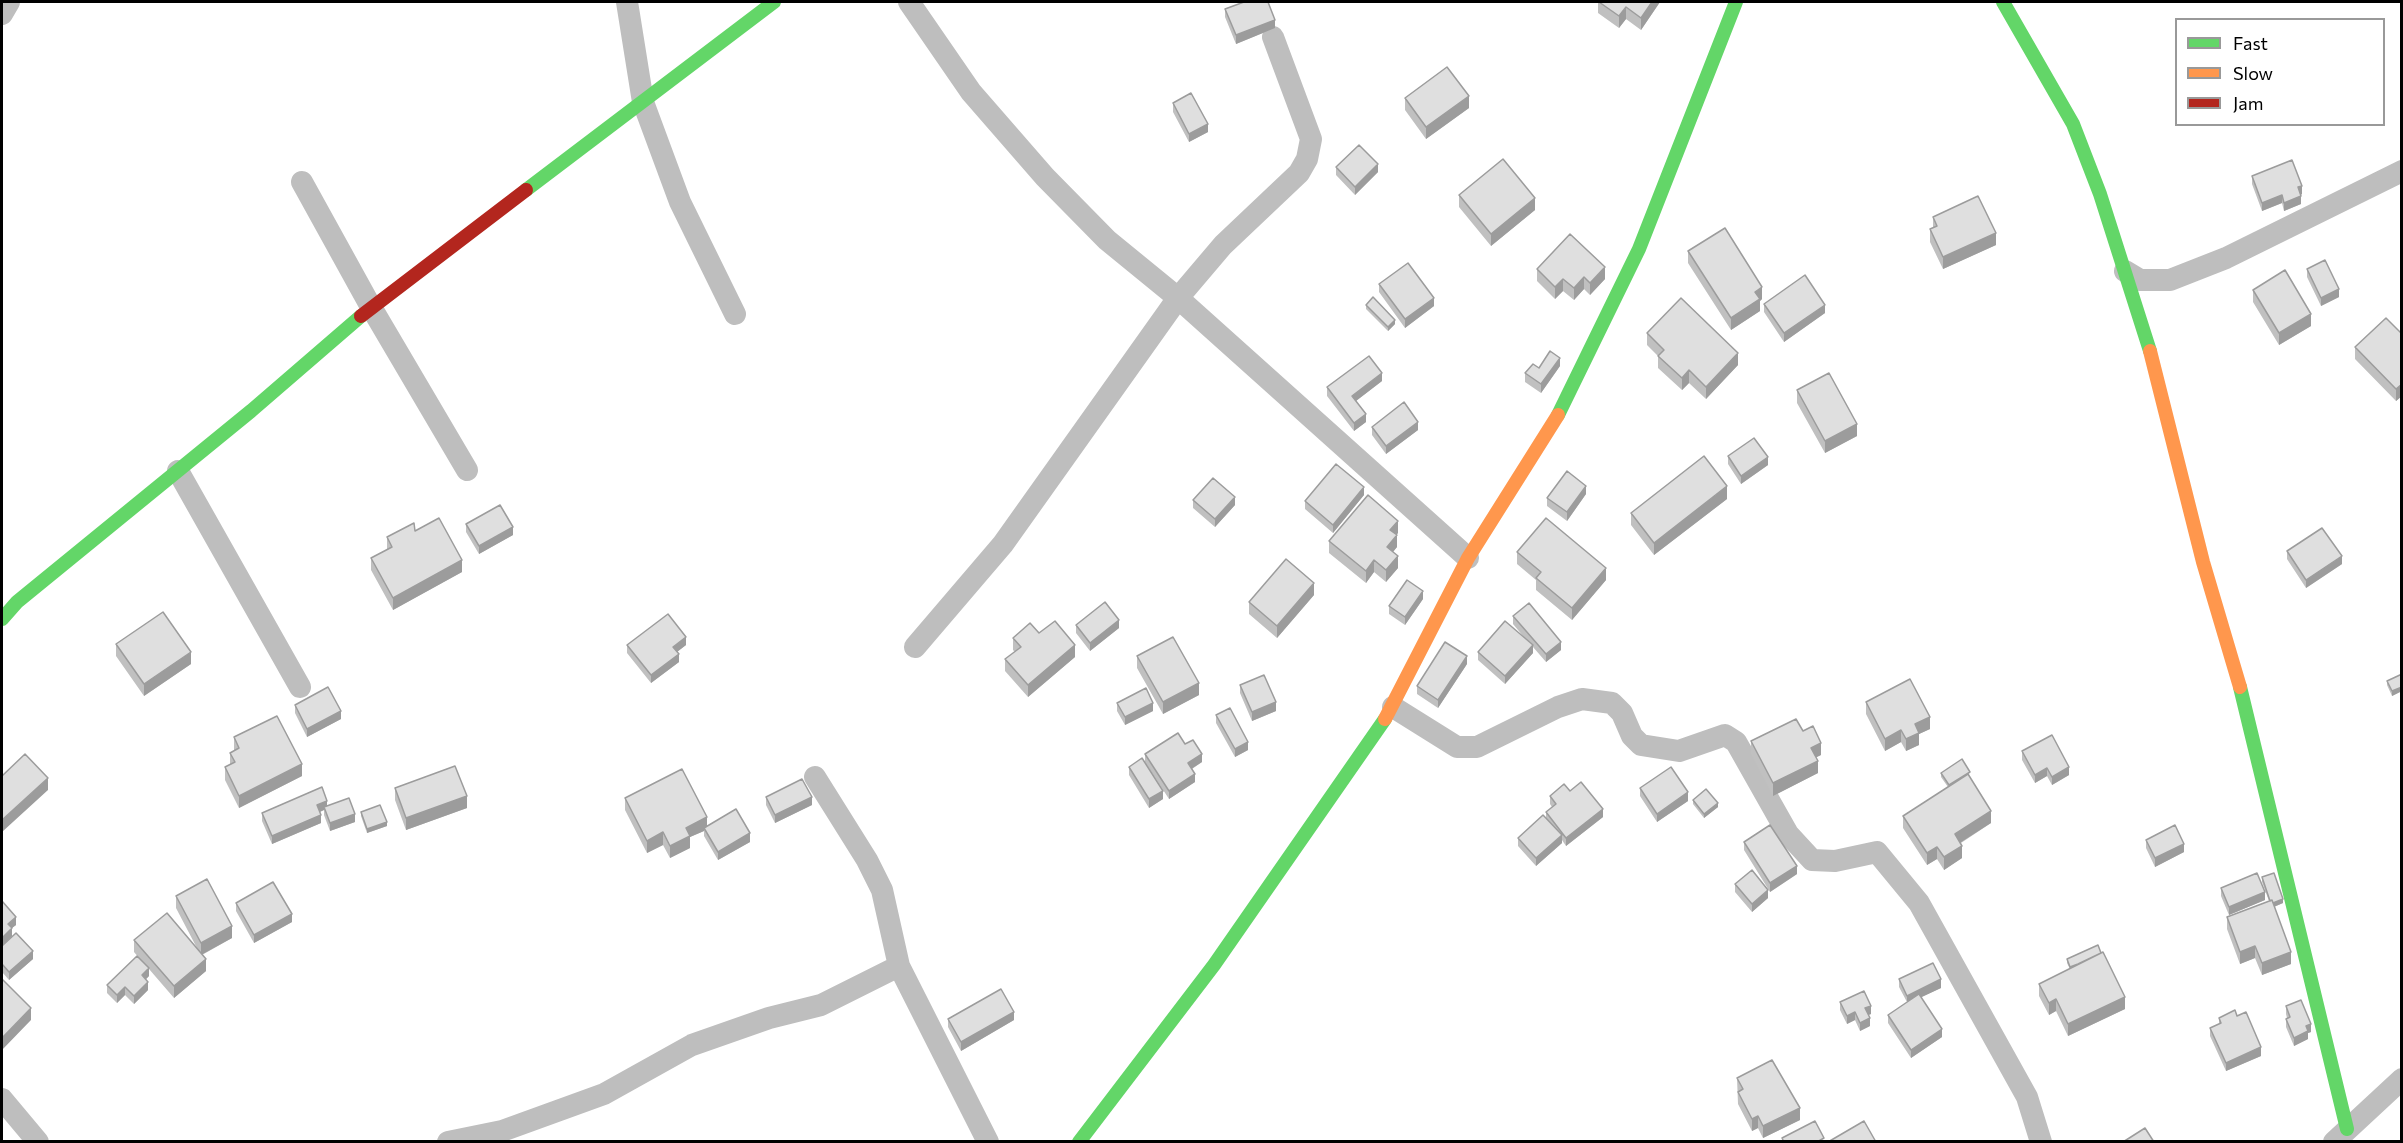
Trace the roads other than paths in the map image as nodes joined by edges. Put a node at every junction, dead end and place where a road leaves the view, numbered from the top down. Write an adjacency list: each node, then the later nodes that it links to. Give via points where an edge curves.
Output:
1 (9, 2): 7 (street)
2 (627, 2): 9 (street)
3 (774, 2): 9 (street)
4 (909, 2): 13 (street, via 971,92 1045,177 1107,240)
5 (1736, 2): 18 (street, via 1640,249 1562,409)
6 (2003, 2): 12 (street, via 2073,124)
7 (2, 14)
8 (1273, 37): 13 (street, via 1311,139 1307,159 1299,173 1223,245)
9 (643, 102): 14 (street); 15 (street, via 680,202)
10 (2402, 171): 12 (street, via 2226,258 2170,280 2140,280)
11 (302, 182): 14 (street)
12 (2125, 271): 27 (street, via 2246,708)
13 (1178, 298): 18 (street); 20 (street, via 1003,544)
14 (371, 307): 16 (street); 17 (street)
15 (735, 314)
16 (467, 470)
17 (178, 471): 19 (street, via 16,602); 21 (street)
18 (1468, 558): 22 (street)
19 (2, 620)
20 (915, 647)
21 (300, 687)
22 (1393, 707): 31 (street, via 1214,965); 32 (street, via 1458,747 1477,747 1558,706 1582,699 1612,703 1622,712 1632,736 1641,745 1679,751 1725,735 1736,742 1788,834 1812,860 1835,861 1878,852 1920,903 2027,1097)
23 (814, 777): 24 (street, via 882,890)
24 (899, 966): 29 (street, via 821,1005 692,1045 604,1094 502,1131); 30 (street)
25 (2402, 1078): 27 (street)
26 (2, 1099): 28 (street)
27 (2341, 1135)
28 (38, 1142)
29 (448, 1142)
30 (988, 1142)
31 (1079, 1142)
32 (2041, 1142)

